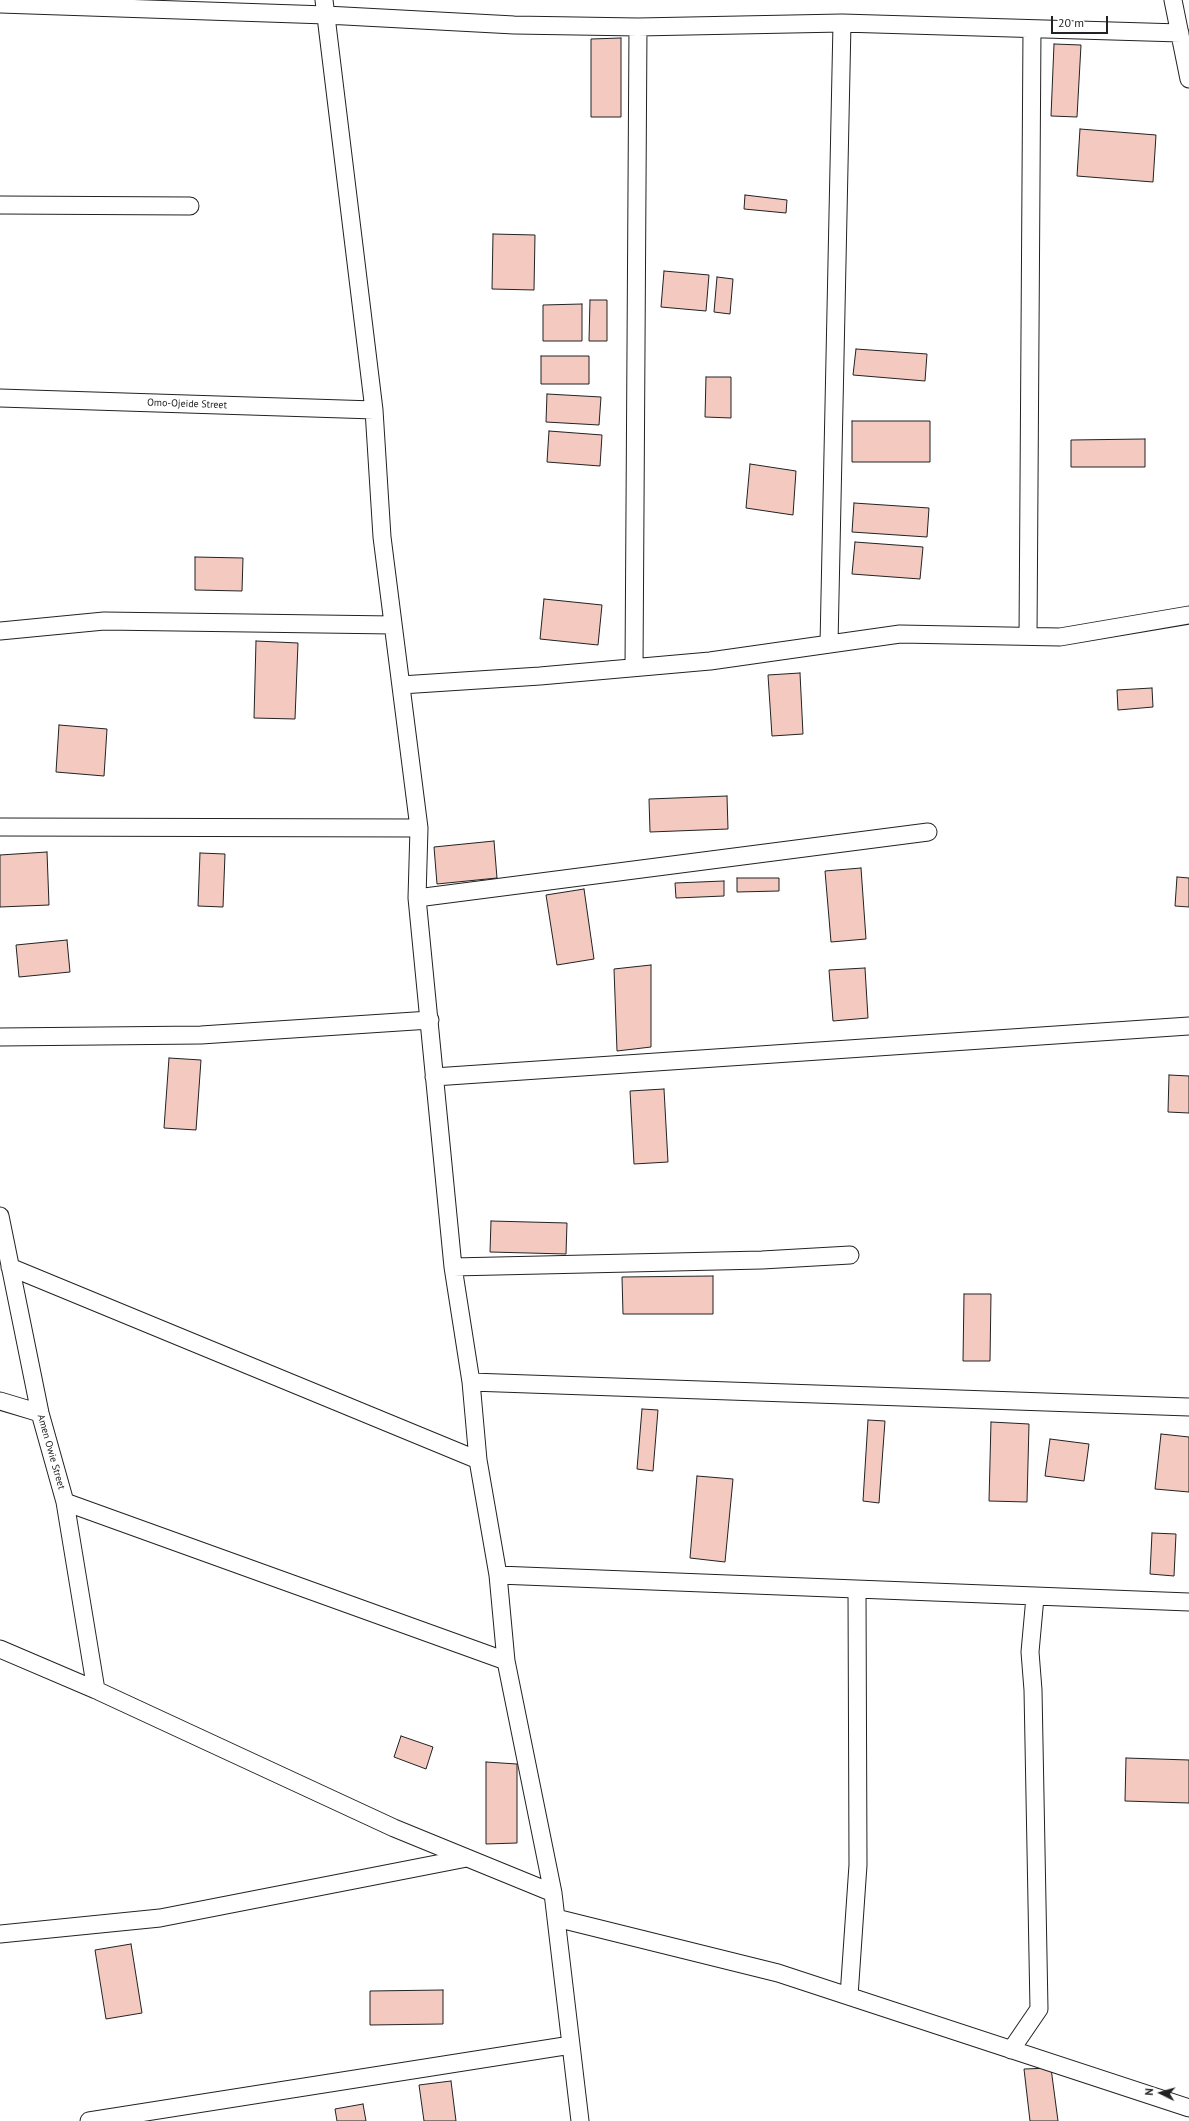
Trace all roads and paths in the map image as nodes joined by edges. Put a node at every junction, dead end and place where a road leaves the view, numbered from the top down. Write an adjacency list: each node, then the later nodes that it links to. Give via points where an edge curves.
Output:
1 (1173, 0): 7 (street)
2 (0, 4): 3 (street)
3 (325, 7): 5 (street, via 514,25); 12 (street)
4 (842, 23): 5 (street); 6 (street); 17 (street)
5 (638, 27): 18 (street)
6 (1032, 29): 7 (street); 16 (street)
7 (1180, 33): 8 (street)
8 (1189, 79)
9 (0, 205): 10 (street)
10 (190, 206)
11 (0, 398): 12 (street, Omo-Ojeide Street)
12 (374, 410): 14 (street, via 382,537)
13 (1189, 615): 16 (street, via 1060,636)
14 (393, 625): 15 (street, via 104,622); 19 (street)
15 (0, 631)
16 (1028, 636): 17 (street, via 900,634)
17 (829, 644): 18 (street, via 710,661)
18 (634, 668): 19 (street)
19 (401, 685): 21 (street)
20 (0, 827): 21 (street)
21 (419, 828): 23 (street)
22 (928, 832): 23 (street)
23 (417, 898): 24 (street)
24 (430, 1020): 26 (street, via 201,1035); 27 (street)
25 (1189, 1026): 27 (street)
26 (0, 1037)
27 (434, 1077): 30 (street)
28 (0, 1216): 31 (street, Amen Owie Street)
29 (850, 1255): 30 (street, via 746,1260)
30 (453, 1266): 32 (street)
31 (10, 1267): 35 (street, Amen Owie Street); 36 (street)
32 (471, 1382): 34 (street); 36 (street)
33 (0, 1401): 35 (street)
34 (1189, 1407)
35 (40, 1413): 37 (street, Amen Owie Street)
36 (478, 1460): 38 (street)
37 (65, 1502): 43 (street); 44 (street, Amen Owie Street)
38 (498, 1575): 39 (street); 43 (street)
39 (857, 1590): 40 (street); 49 (street, via 858,1865)
40 (1035, 1597): 41 (street); 51 (street, via 1030,1652 1040,2009)
41 (1189, 1602)
42 (0, 1649): 44 (street)
43 (506, 1661): 46 (street)
44 (96, 1690): 45 (street, via 394,1828)
45 (467, 1858): 46 (street); 48 (street, via 160,1918)
46 (553, 1893): 47 (street)
47 (556, 1918): 49 (street, via 778,1973); 50 (street)
48 (0, 1934)
49 (849, 1996): 51 (street)
50 (571, 2045): 53 (street); 54 (street)
51 (1011, 2050): 52 (street)
52 (1189, 2108)
53 (89, 2121)
54 (580, 2121)

